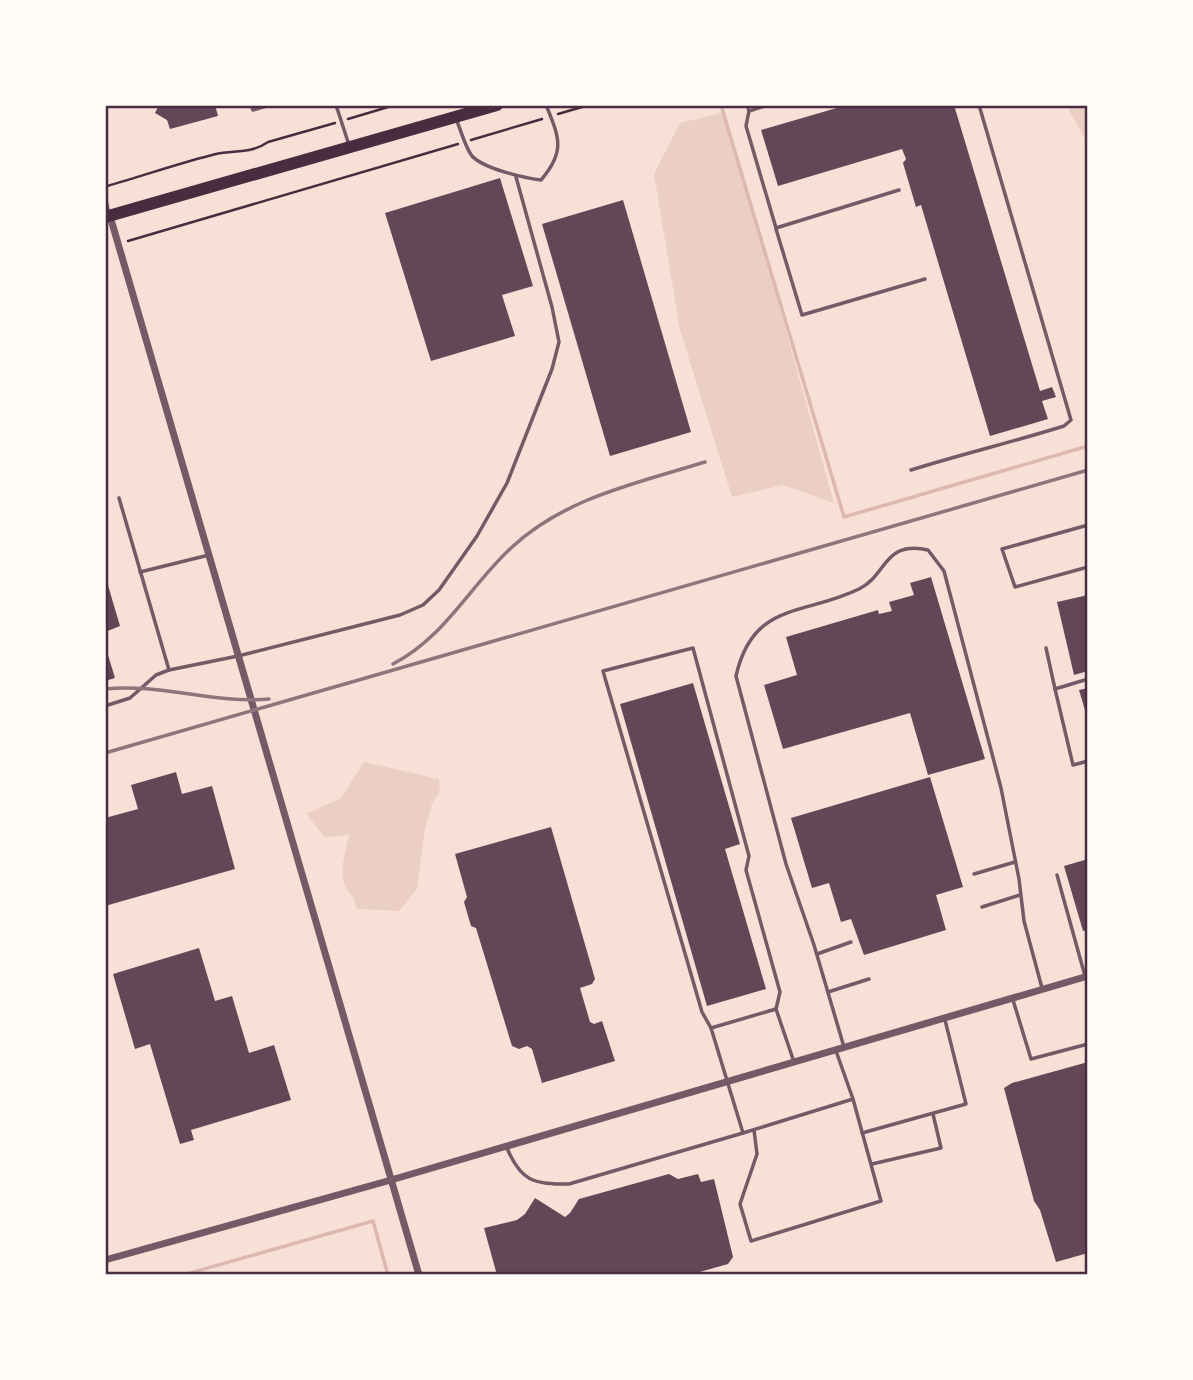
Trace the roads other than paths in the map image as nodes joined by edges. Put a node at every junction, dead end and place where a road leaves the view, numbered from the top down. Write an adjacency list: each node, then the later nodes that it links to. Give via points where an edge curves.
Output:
1 (251, 105): 2 (lane, via 253,110)
2 (270, 105)
3 (337, 105): 11 (lane)
4 (497, 105): 10 (main road)
5 (546, 105): 12 (lane, via 560,147 554,166 541,180)
6 (747, 105): 9 (lane)
7 (768, 105): 9 (lane)
8 (979, 105): 18 (lane, via 1071,420 1065,426)
9 (749, 111): 16 (lane, via 746,126)
10 (456, 117): 11 (main road); 12 (lane, via 472,155)
11 (349, 147): 15 (main road)
12 (516, 177): 25 (lane, via 559,342 507,483 477,536 423,606)
13 (899, 190): 16 (lane)
14 (105, 195): 15 (lane)
15 (107, 217): 21 (street)
16 (776, 228): 17 (lane, via 802,315)
17 (925, 279)
18 (911, 470)
19 (119, 498): 23 (lane)
20 (1088, 525): 22 (lane, via 1002,549 1014,587)
21 (209, 555): 23 (lane); 25 (street)
22 (1088, 567)
23 (141, 572): 26 (lane)
24 (1046, 648): 28 (lane)
25 (238, 656): 26 (lane); 57 (street)
26 (169, 670): 29 (lane, via 156,675 130,698)
27 (1088, 679): 28 (lane)
28 (1055, 689): 30 (lane, via 1073,765)
29 (105, 706)
30 (1088, 761)
31 (1015, 862): 32 (lane); 34 (lane); 37 (lane, via 1001,788 944,571 928,550 913,547 891,556 861,589 774,619 755,631 741,654 736,676 786,864)
32 (974, 874)
33 (1057, 875): 38 (lane)
34 (1020, 895): 35 (lane); 40 (lane)
35 (982, 906)
36 (851, 942): 37 (lane)
37 (817, 954): 41 (lane)
38 (1087, 976): 40 (street)
39 (869, 979): 41 (lane)
40 (1043, 989): 42 (street)
41 (828, 992): 47 (lane)
42 (1012, 998): 44 (street); 46 (lane, via 1031,1059)
43 (776, 1009): 45 (lane); 45 (lane, via 780,992 746,870 749,856 693,648 603,671 702,1012); 48 (lane)
44 (945, 1017): 47 (street); 51 (lane, via 966,1104)
45 (711, 1028): 49 (lane)
46 (1088, 1044)
47 (840, 1048): 48 (street); 50 (lane)
48 (794, 1062): 49 (street)
49 (726, 1082): 53 (lane); 55 (street)
50 (853, 1099): 52 (lane); 54 (lane)
51 (933, 1114): 54 (lane); 56 (lane, via 941,1148)
52 (754, 1130): 53 (lane); 56 (lane, via 757,1154 740,1204 751,1241 881,1201)
53 (743, 1133): 55 (lane, via 569,1184 526,1178)
54 (862, 1133): 56 (lane)
55 (506, 1146): 57 (street)
56 (871, 1165)
57 (391, 1180): 58 (street); 59 (street)
58 (105, 1259)
59 (419, 1275)

